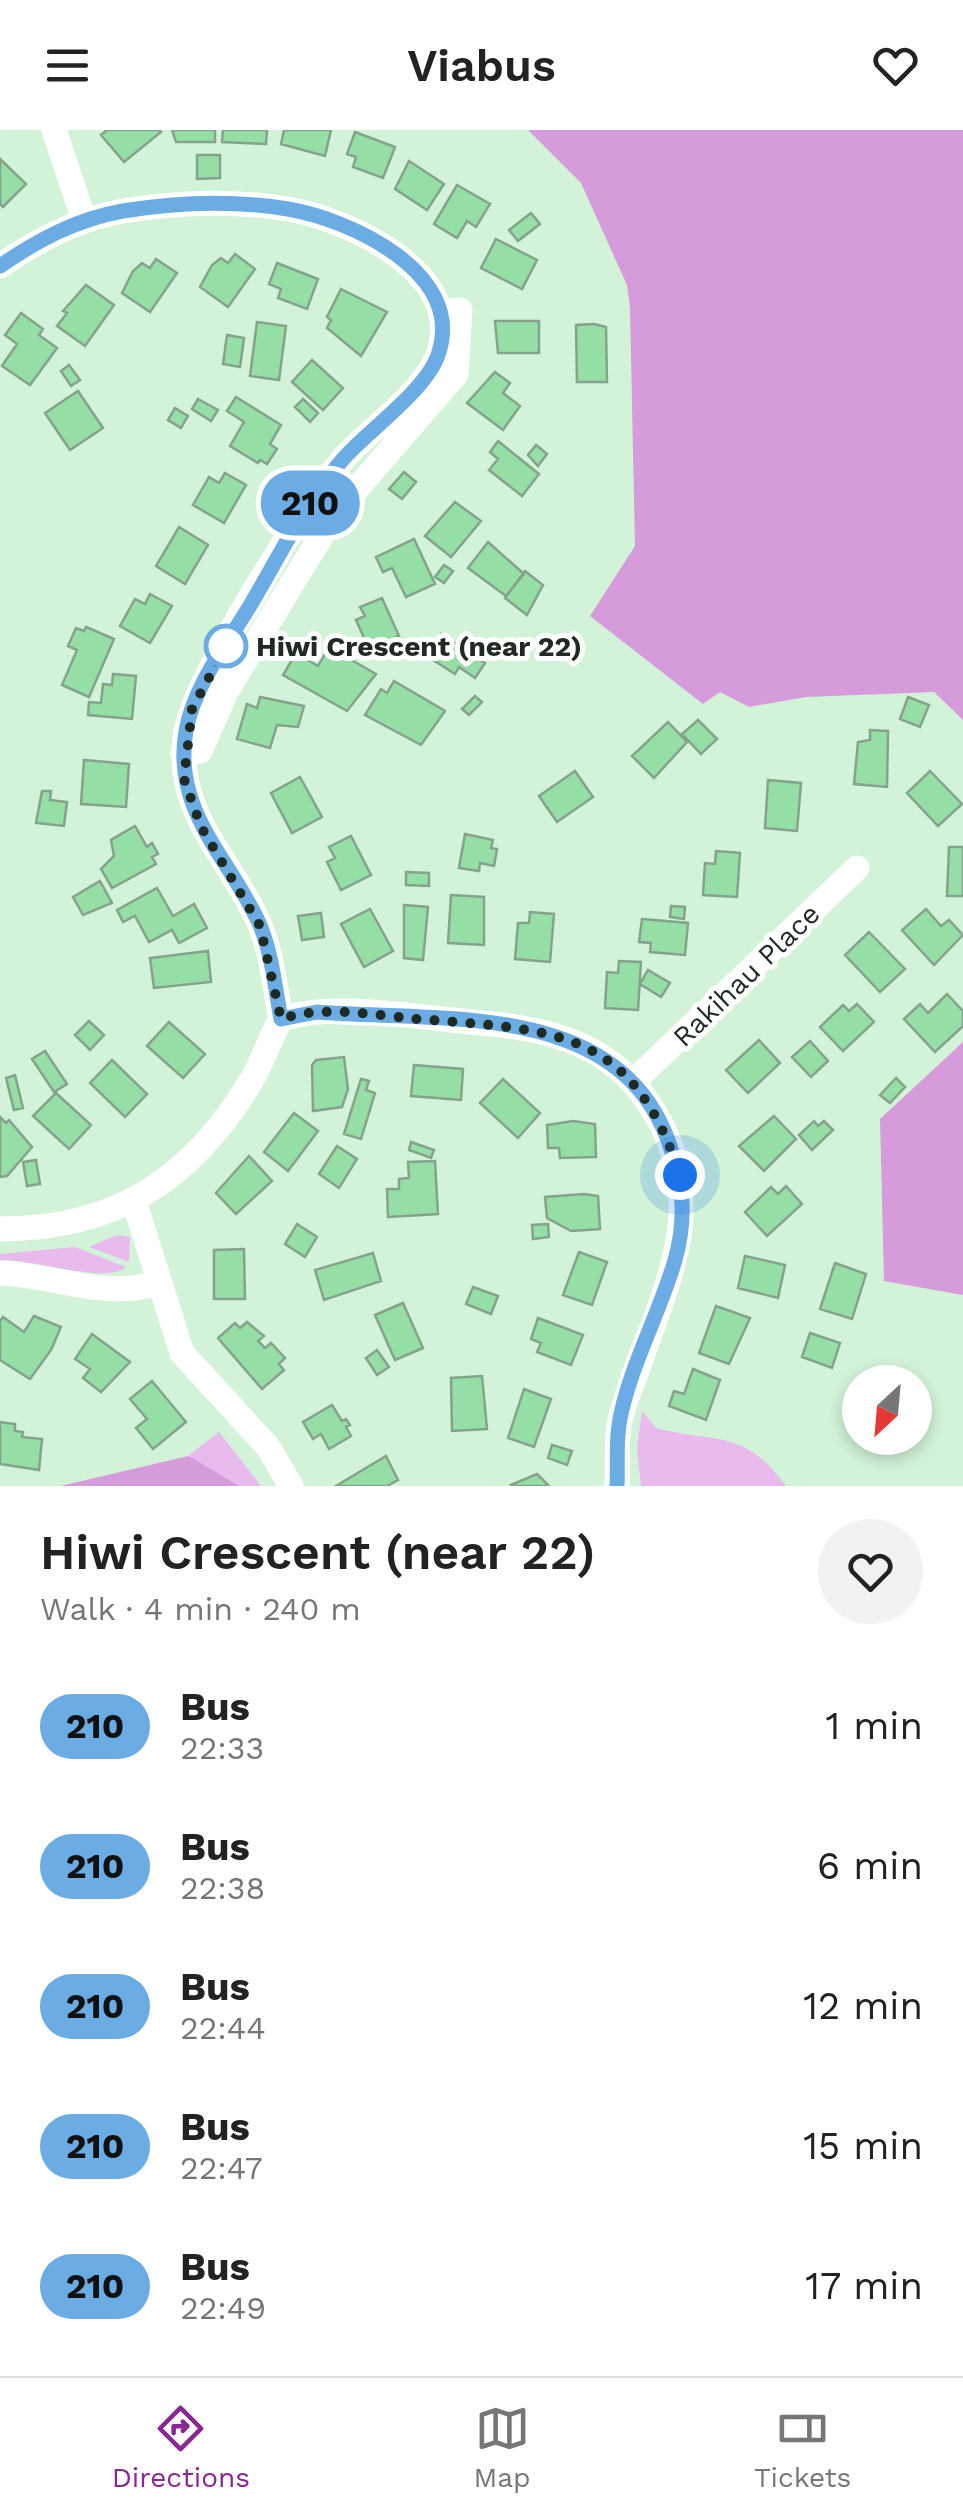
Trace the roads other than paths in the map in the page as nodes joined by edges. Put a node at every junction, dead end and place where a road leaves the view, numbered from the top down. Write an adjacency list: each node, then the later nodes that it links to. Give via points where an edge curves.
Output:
1 (54, 130): 2 (street)
2 (84, 220): 3 (street); 4 (street, via 208,202 291,210 337,225 405,261 425,278)
3 (0, 266)
4 (442, 312): 5 (street, via 460,310 456,374); 6 (street, via 434,365)
5 (401, 433): 6 (street, via 352,471); 7 (street, via 334,515 226,692 200,751)
6 (341, 462): 7 (street, via 200,691)
7 (184, 753): 9 (street, via 192,810 260,926)
8 (857, 868): 10 (street, Rakihau Place)
9 (281, 1019): 10 (street, via 317,1012 531,1028 587,1047); 11 (street, via 251,1082 214,1131)
10 (634, 1081): 16 (street, via 664,1126 684,1209 676,1258 619,1424)
11 (134, 1201): 12 (street, via 61,1228); 14 (street)
12 (0, 1229)
13 (0, 1274): 14 (street, via 35,1274 117,1291)
14 (157, 1283): 15 (street, via 182,1353 268,1446)
15 (292, 1486)
16 (617, 1486)

